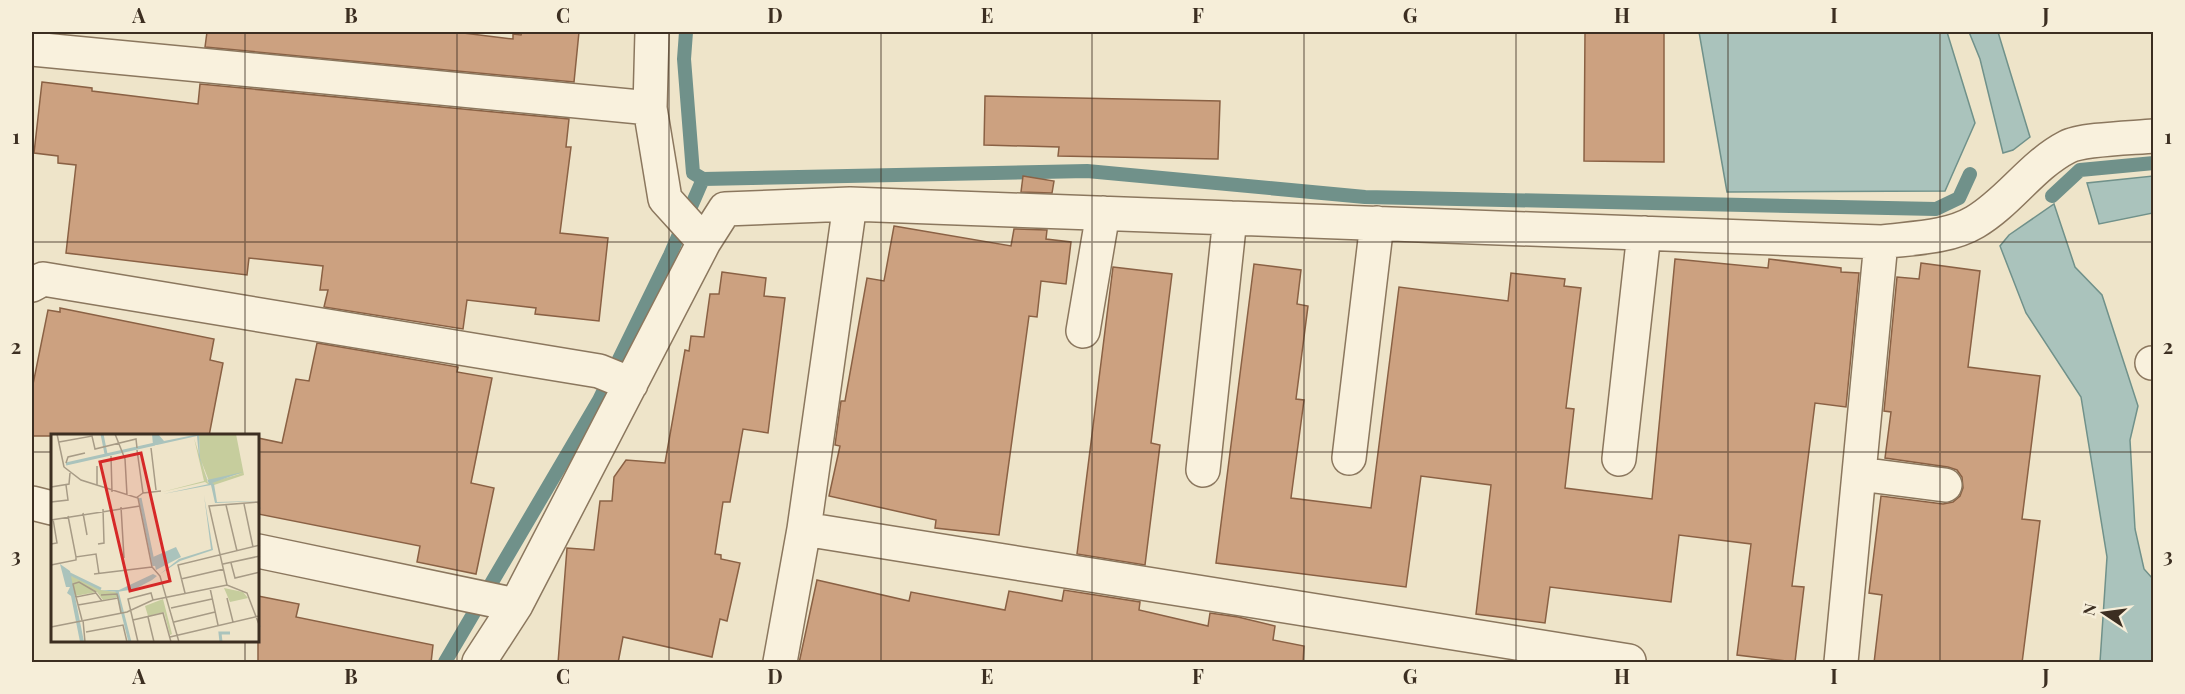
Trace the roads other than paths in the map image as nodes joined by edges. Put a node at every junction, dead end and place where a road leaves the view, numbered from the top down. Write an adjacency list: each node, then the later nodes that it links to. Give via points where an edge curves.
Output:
1 (652, 32): 3 (street)
2 (32, 49): 3 (street)
3 (650, 108): 9 (street, via 664,199)
4 (2154, 136): 11 (street, via 2069,146 1975,222 1949,233)
5 (850, 204): 6 (street); 9 (street, via 725,209); 22 (street)
6 (1103, 213): 7 (street); 13 (street)
7 (1230, 218): 8 (street); 17 (street)
8 (1377, 223): 10 (street); 15 (street)
9 (691, 228): 14 (street)
10 (1644, 233): 11 (street); 16 (street)
11 (1881, 242): 18 (street)
12 (32, 285): 14 (street, via 43,279)
13 (1083, 331)
14 (617, 378): 24 (street)
15 (1349, 458)
16 (1619, 459)
17 (1203, 470)
18 (1859, 474): 19 (street); 29 (street)
19 (1945, 485)
20 (32, 503): 21 (street)
21 (51, 508)
22 (804, 529): 25 (street); 28 (street)
23 (260, 551): 24 (street)
24 (495, 601): 27 (street)
25 (1494, 651): 26 (street)
26 (1629, 661)
27 (479, 663)
28 (780, 663)
29 (1841, 663)

